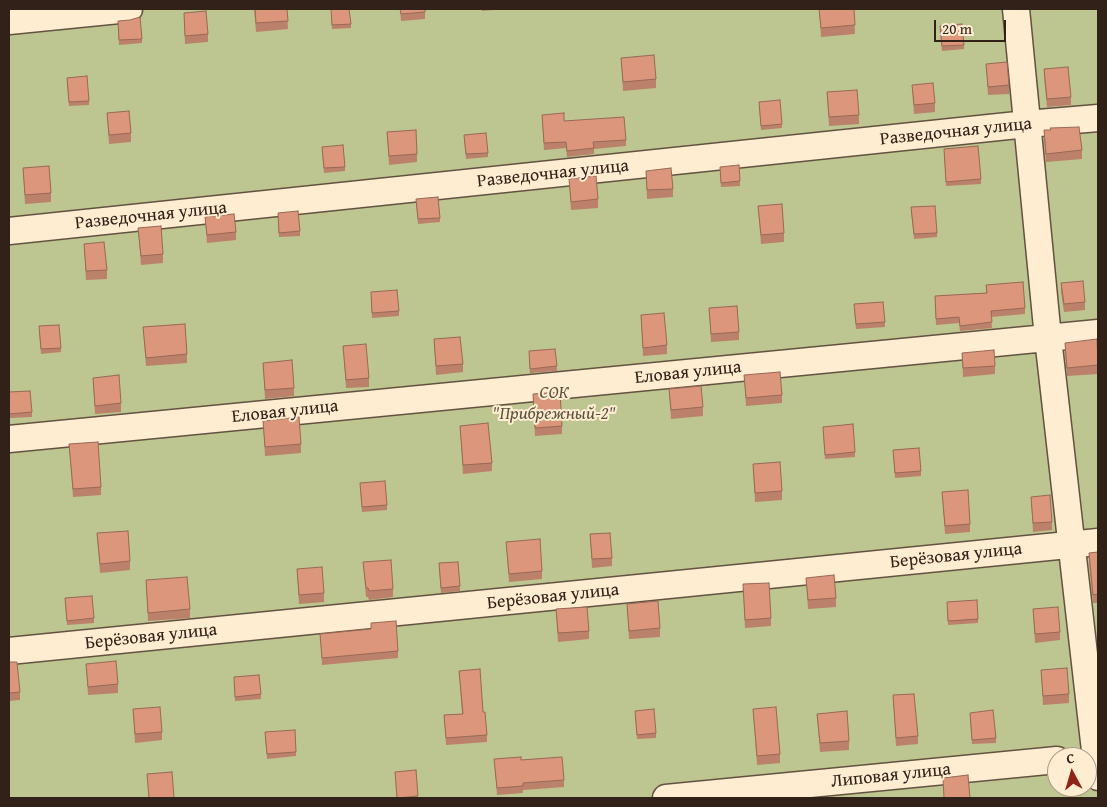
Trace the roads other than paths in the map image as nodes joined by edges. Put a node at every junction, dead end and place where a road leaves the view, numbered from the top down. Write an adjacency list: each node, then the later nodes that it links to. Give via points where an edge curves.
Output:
1 (129, 9): 3 (street)
2 (1016, 9): 6 (street)
3 (99, 10): 4 (street)
4 (9, 21)
5 (1098, 118): 6 (street, Разведочная улица)
6 (1027, 124): 7 (street, Разведочная улица); 9 (street)
7 (9, 231)
8 (1098, 333): 9 (street, Еловая улица)
9 (1048, 338): 10 (street, Еловая улица); 12 (street)
10 (9, 439)
11 (1098, 542): 12 (street, Берёзовая улица)
12 (1072, 545): 13 (street, Берёзовая улица); 14 (street)
13 (9, 652)
14 (1093, 747)
15 (1047, 761): 16 (street, Липовая улица)
16 (666, 798)

